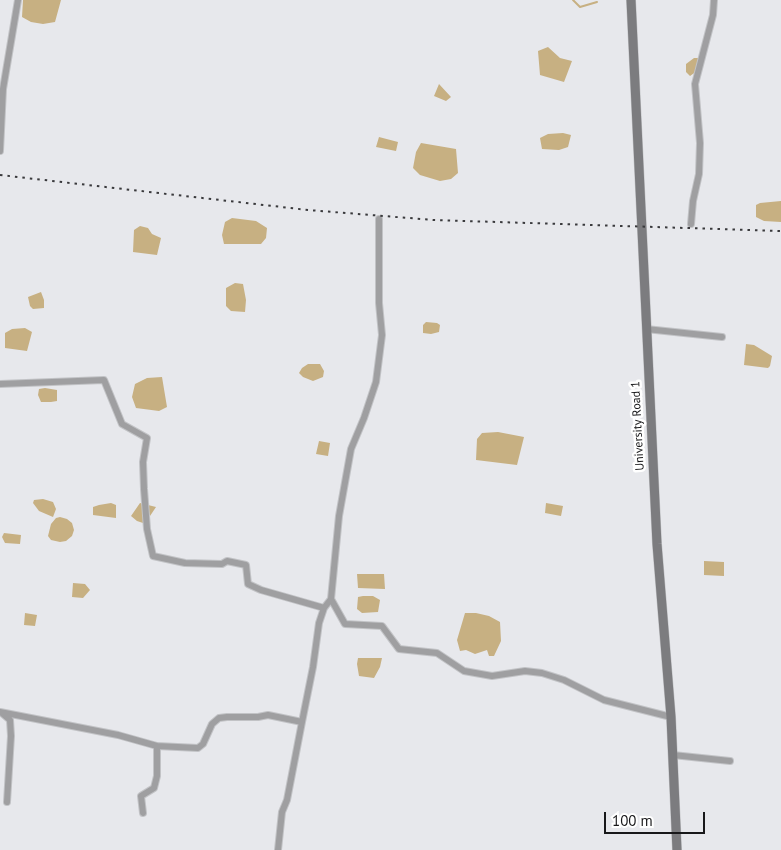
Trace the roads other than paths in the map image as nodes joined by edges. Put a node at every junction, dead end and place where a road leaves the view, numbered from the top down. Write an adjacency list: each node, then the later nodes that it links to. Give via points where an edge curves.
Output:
1 (18, 0): 4 (street, via 3,89)
2 (630, 0): 7 (main road, University Road 1)
3 (714, 0): 6 (street, via 695,84 700,143)
4 (0, 151)
5 (379, 218): 10 (street, via 382,335 376,382 347,466)
6 (691, 224)
7 (646, 329): 8 (street); 13 (main road, University Road 1, via 657,544)
8 (722, 338)
9 (0, 384): 11 (street, via 104,380 122,424 147,438 143,462 144,490 153,556 185,563 246,565 248,584)
10 (331, 599): 11 (street); 13 (street, via 345,624 382,626 399,649 437,652 464,671 492,676 525,671 542,673 604,700)
11 (324, 608): 14 (street)
12 (0, 712): 15 (street, via 118,734); 18 (street, via 10,720)
13 (671, 717): 16 (main road, University Road 1)
14 (302, 722): 15 (street, via 268,715 219,718 198,748); 20 (street, via 282,812)
15 (156, 746): 19 (street, via 157,776 154,788 141,796)
16 (673, 755): 17 (street); 21 (main road, University Road 1)
17 (730, 761)
18 (6, 802)
19 (143, 813)
20 (278, 850)
21 (677, 850)

